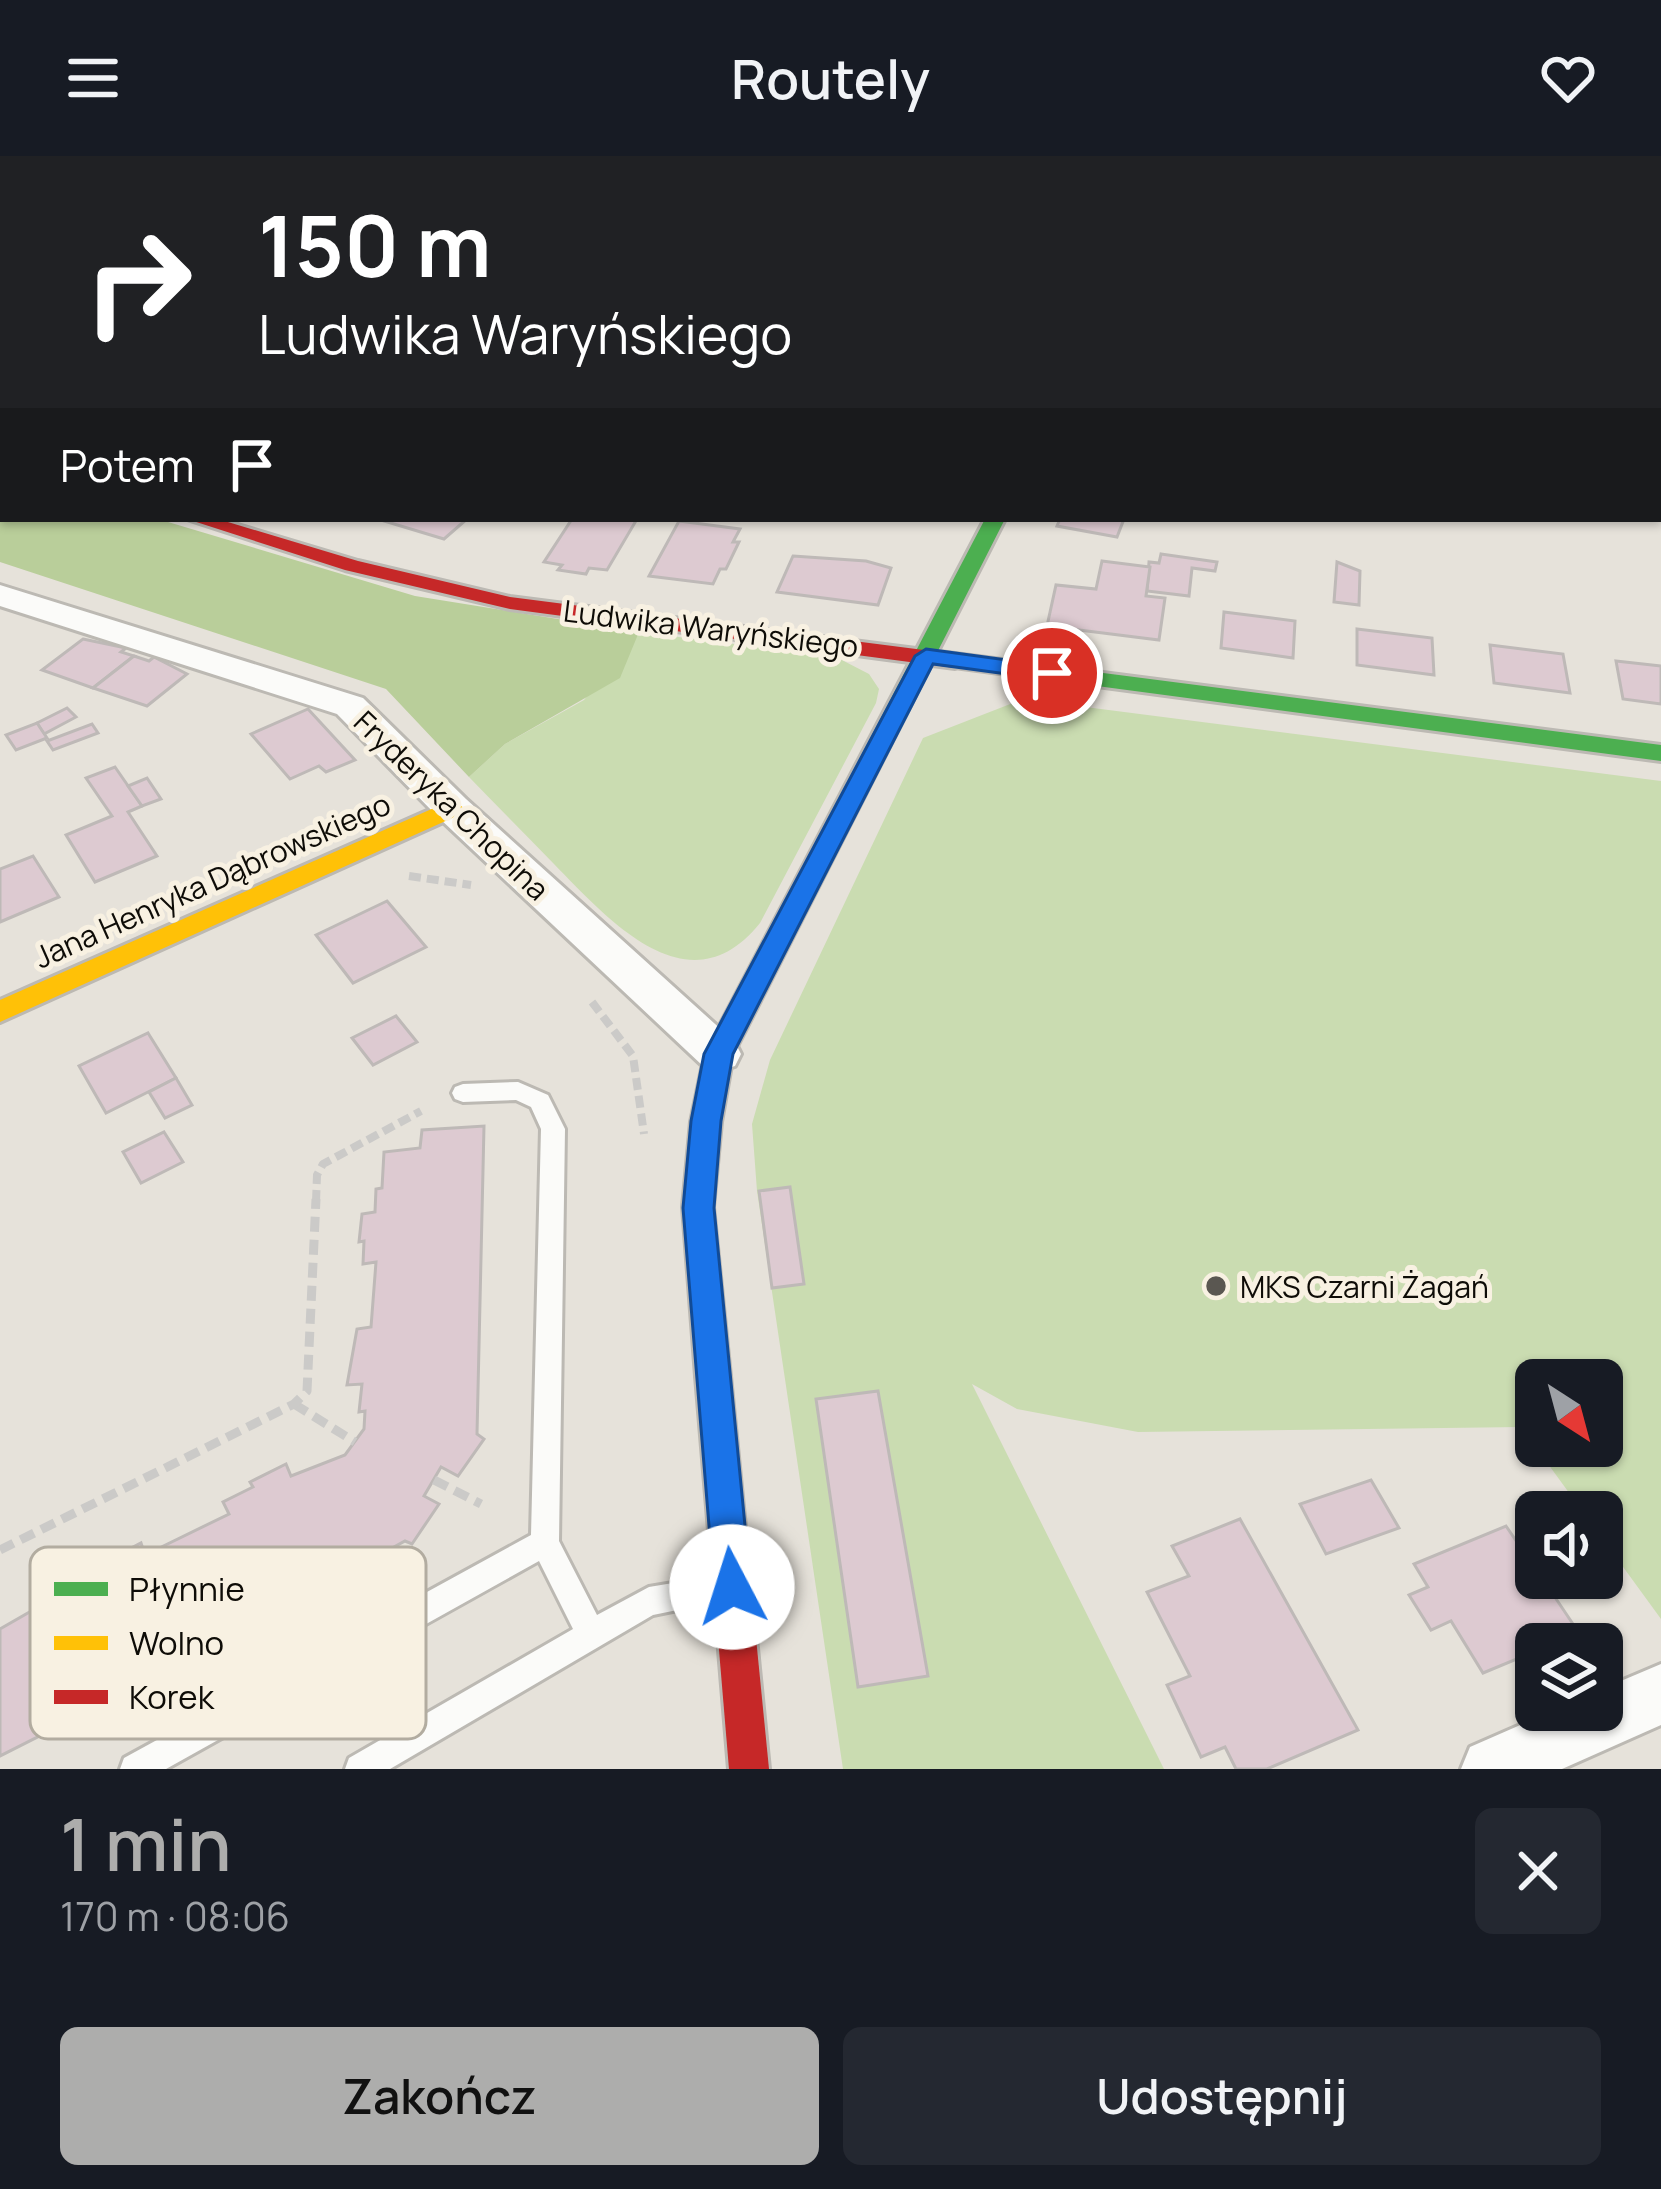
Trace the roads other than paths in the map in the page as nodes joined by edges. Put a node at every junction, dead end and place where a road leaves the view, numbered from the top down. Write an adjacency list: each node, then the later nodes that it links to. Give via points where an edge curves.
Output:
1 (207, 522): 4 (street, Ludwika Waryńskiego, via 452,592)
2 (993, 522): 4 (street)
3 (0, 595): 6 (street, Fryderyka Chopina, via 350,706)
4 (926, 656): 5 (street, Ludwika Waryńskiego); 8 (street)
5 (1661, 753)
6 (452, 808): 7 (street, Jana Henryka Dąbrowskiego); 8 (street, Fryderyka Chopina)
7 (0, 1012)
8 (718, 1054): 11 (street, via 698,1208)
9 (463, 1093): 10 (lane, via 518,1091 540,1101 553,1129)
10 (545, 1544): 12 (lane); 13 (lane)
11 (732, 1587): 13 (lane, via 650,1601); 20 (street)
12 (426, 1609)
13 (591, 1636): 15 (lane)
14 (1661, 1694): 21 (street)
15 (426, 1731)
16 (190, 1739): 18 (lane)
17 (412, 1739): 19 (lane)
18 (135, 1769)
19 (360, 1769)
20 (749, 1769)
21 (1492, 1769)

